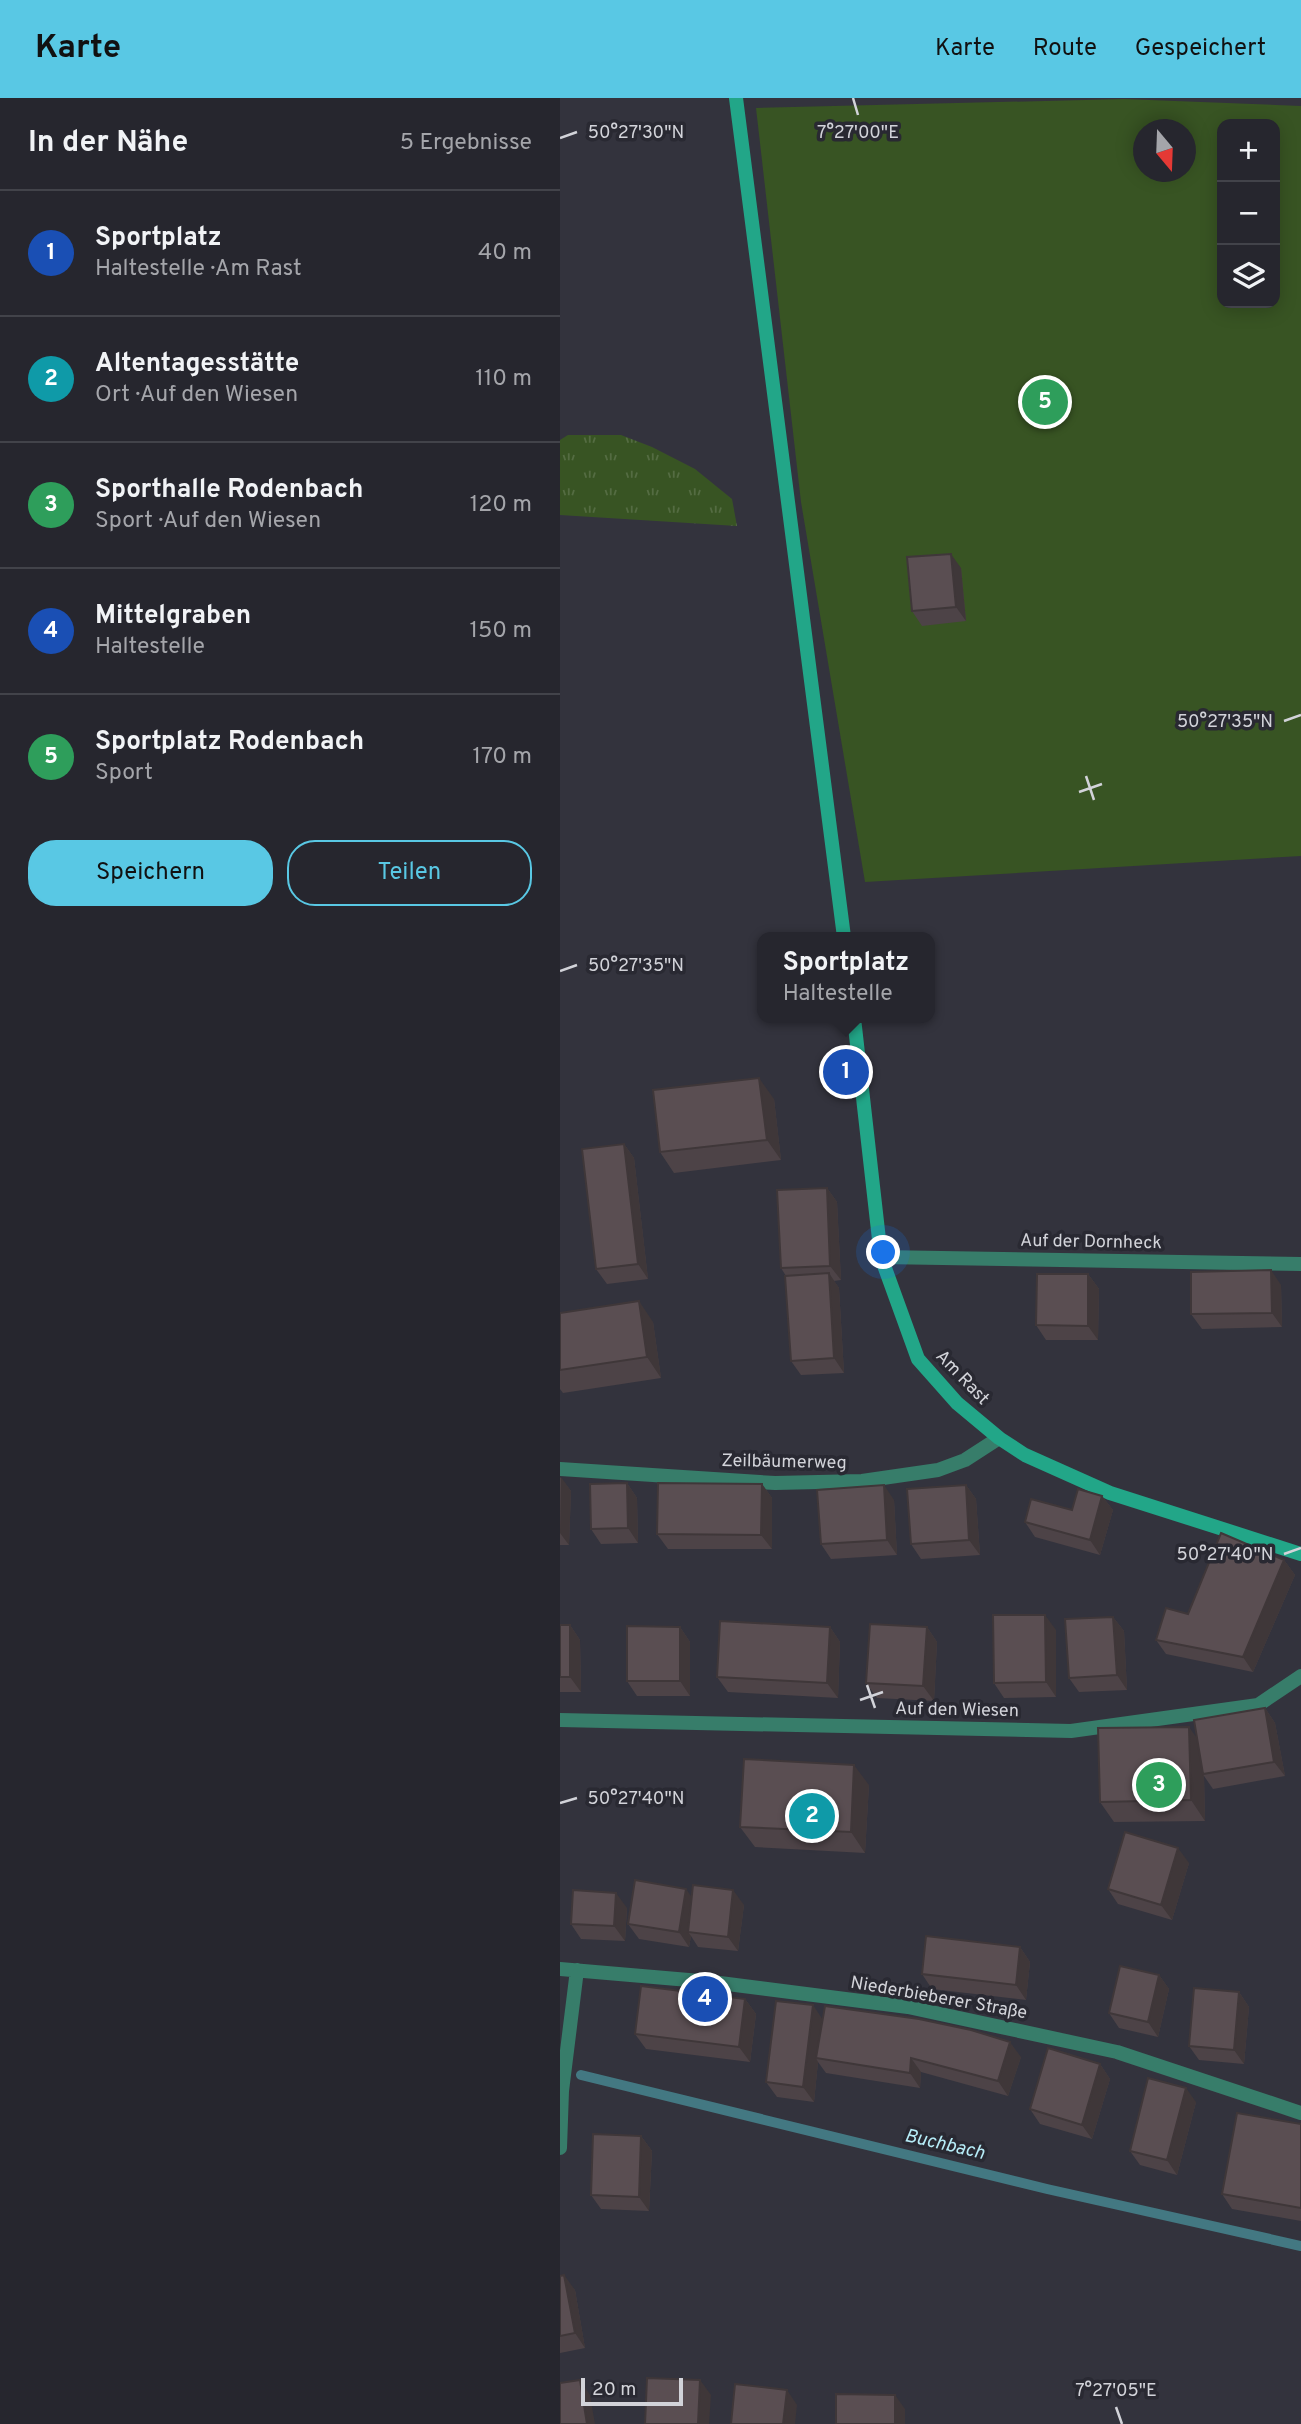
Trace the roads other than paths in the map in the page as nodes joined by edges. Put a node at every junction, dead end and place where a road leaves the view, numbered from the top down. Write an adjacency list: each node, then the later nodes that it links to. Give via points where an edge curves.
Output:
1 (736, 98): 2 (street)
2 (843, 932)
3 (855, 1023): 4 (street, Am Rast)
4 (881, 1257): 5 (street, Auf der Dornheck); 6 (street, Am Rast, via 918,1359 957,1403)
5 (1301, 1264)
6 (999, 1438): 7 (street, Zeilbäumerweg, via 965,1460 938,1470 862,1481 775,1483); 8 (street, Am Rast, via 1025,1455 1110,1493)
7 (560, 1469)
8 (1301, 1554)
9 (1301, 1676): 10 (street, Auf den Wiesen, via 1258,1704 1072,1731)
10 (560, 1720)
11 (560, 1969): 12 (street, Niederbieberer Straße)
12 (577, 1970): 13 (street, Niederbieberer Straße, via 908,2007 1117,2052); 14 (street)
13 (1301, 2113)
14 (560, 2148)

